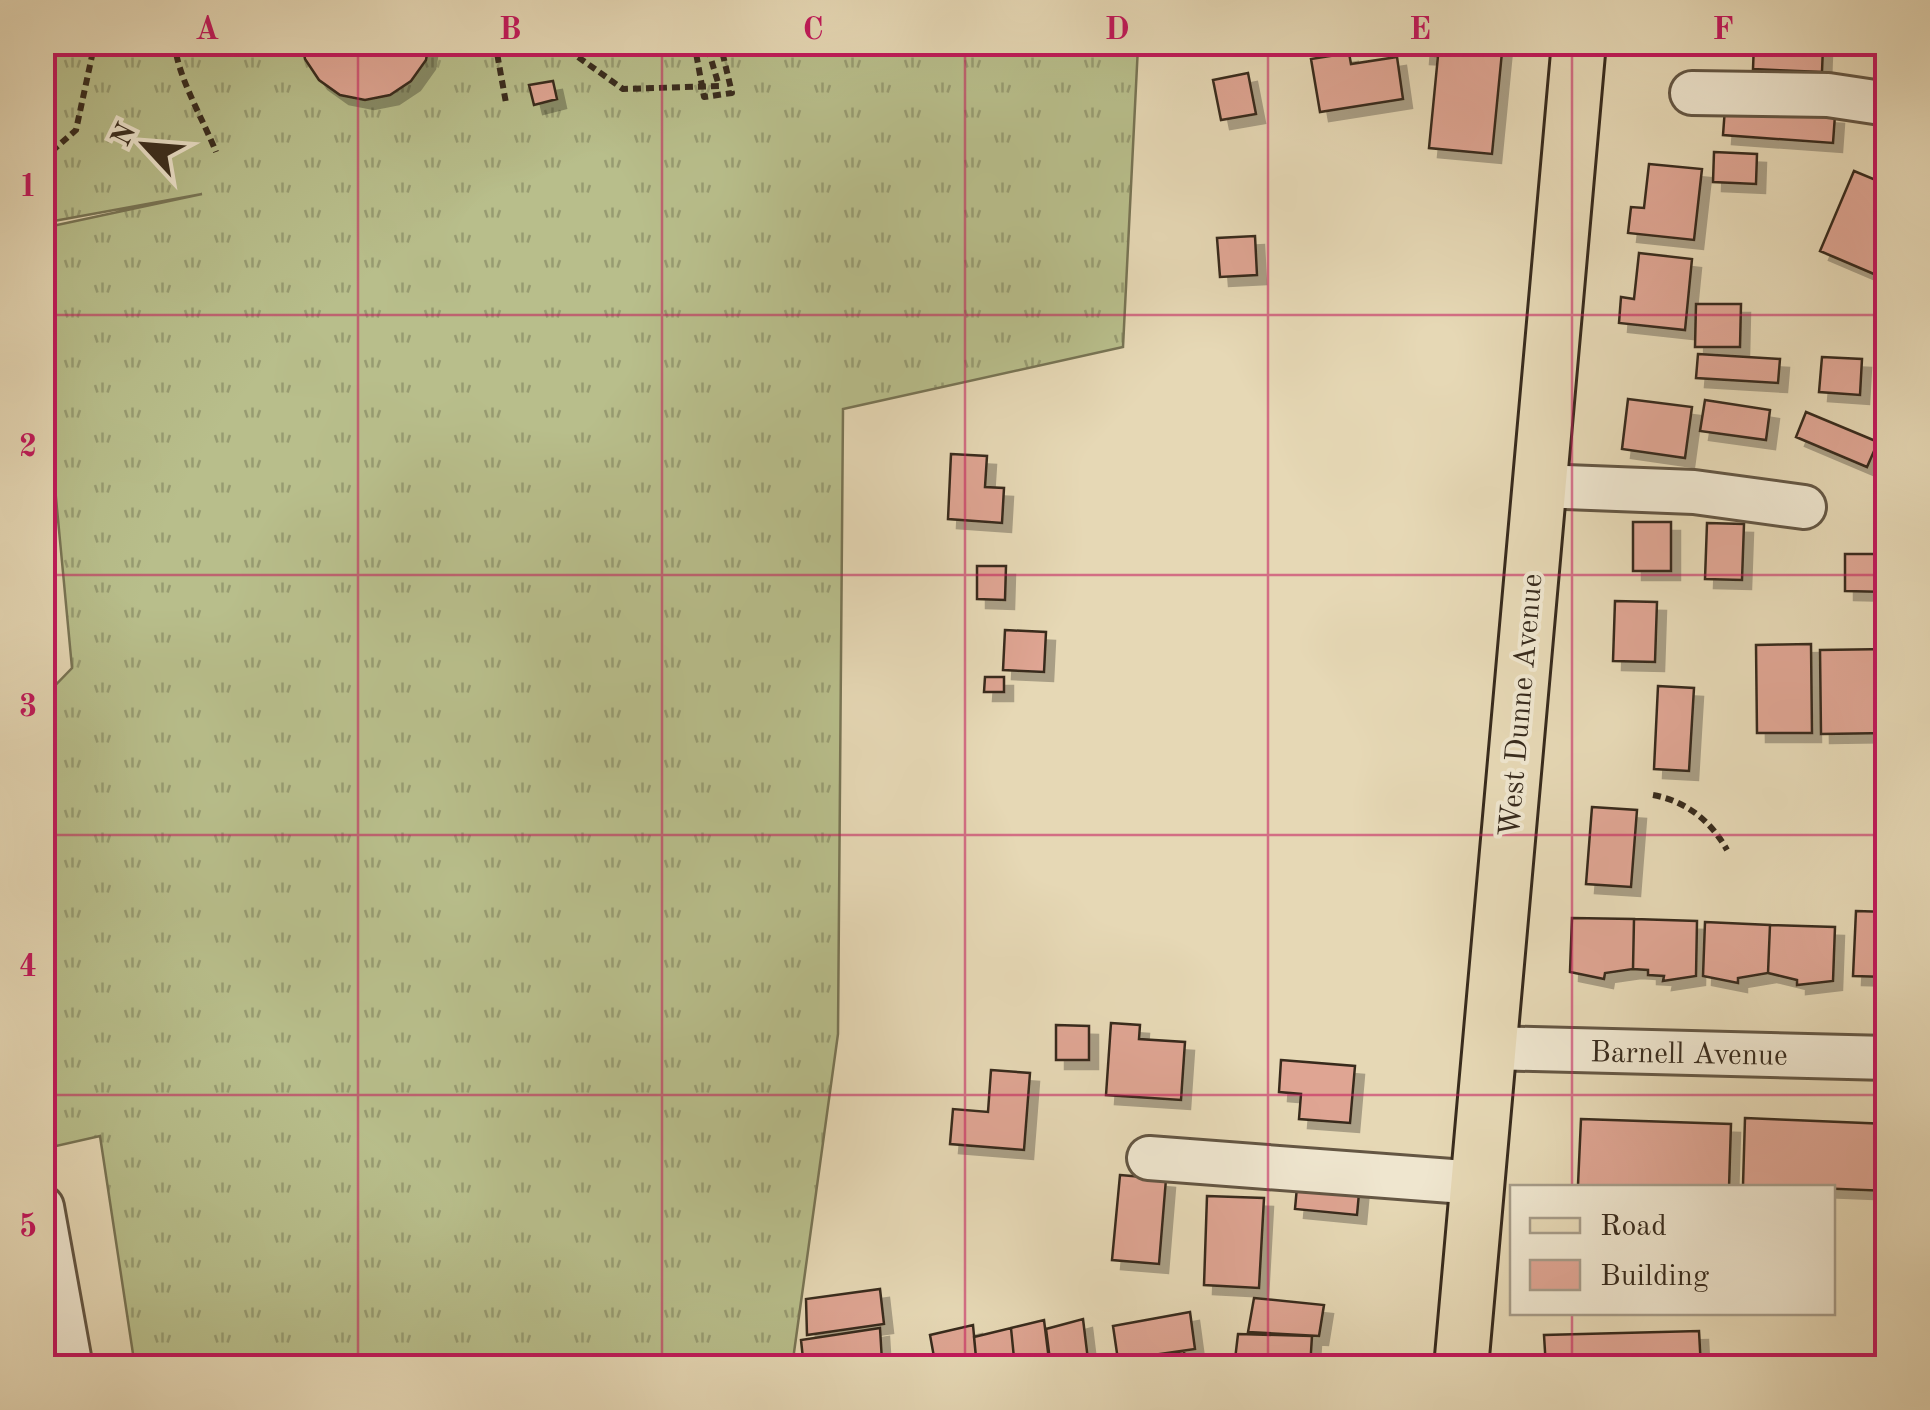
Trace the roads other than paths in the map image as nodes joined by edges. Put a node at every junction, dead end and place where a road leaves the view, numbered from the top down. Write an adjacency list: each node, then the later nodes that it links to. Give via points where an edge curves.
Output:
1 (1580, 42): 4 (main road, West Dunne Avenue)
2 (1692, 93): 3 (street, via 1828,94)
3 (1888, 104)
4 (1540, 486): 5 (street, via 1694,492); 6 (main road, West Dunne Avenue)
5 (1804, 507)
6 (1490, 1048): 7 (street, Barnell Avenue); 9 (main road, West Dunne Avenue)
7 (1888, 1058)
8 (1149, 1158): 9 (street)
9 (1478, 1182): 12 (main road, West Dunne Avenue)
10 (42, 1207): 11 (street)
11 (70, 1368)
12 (1461, 1368)

